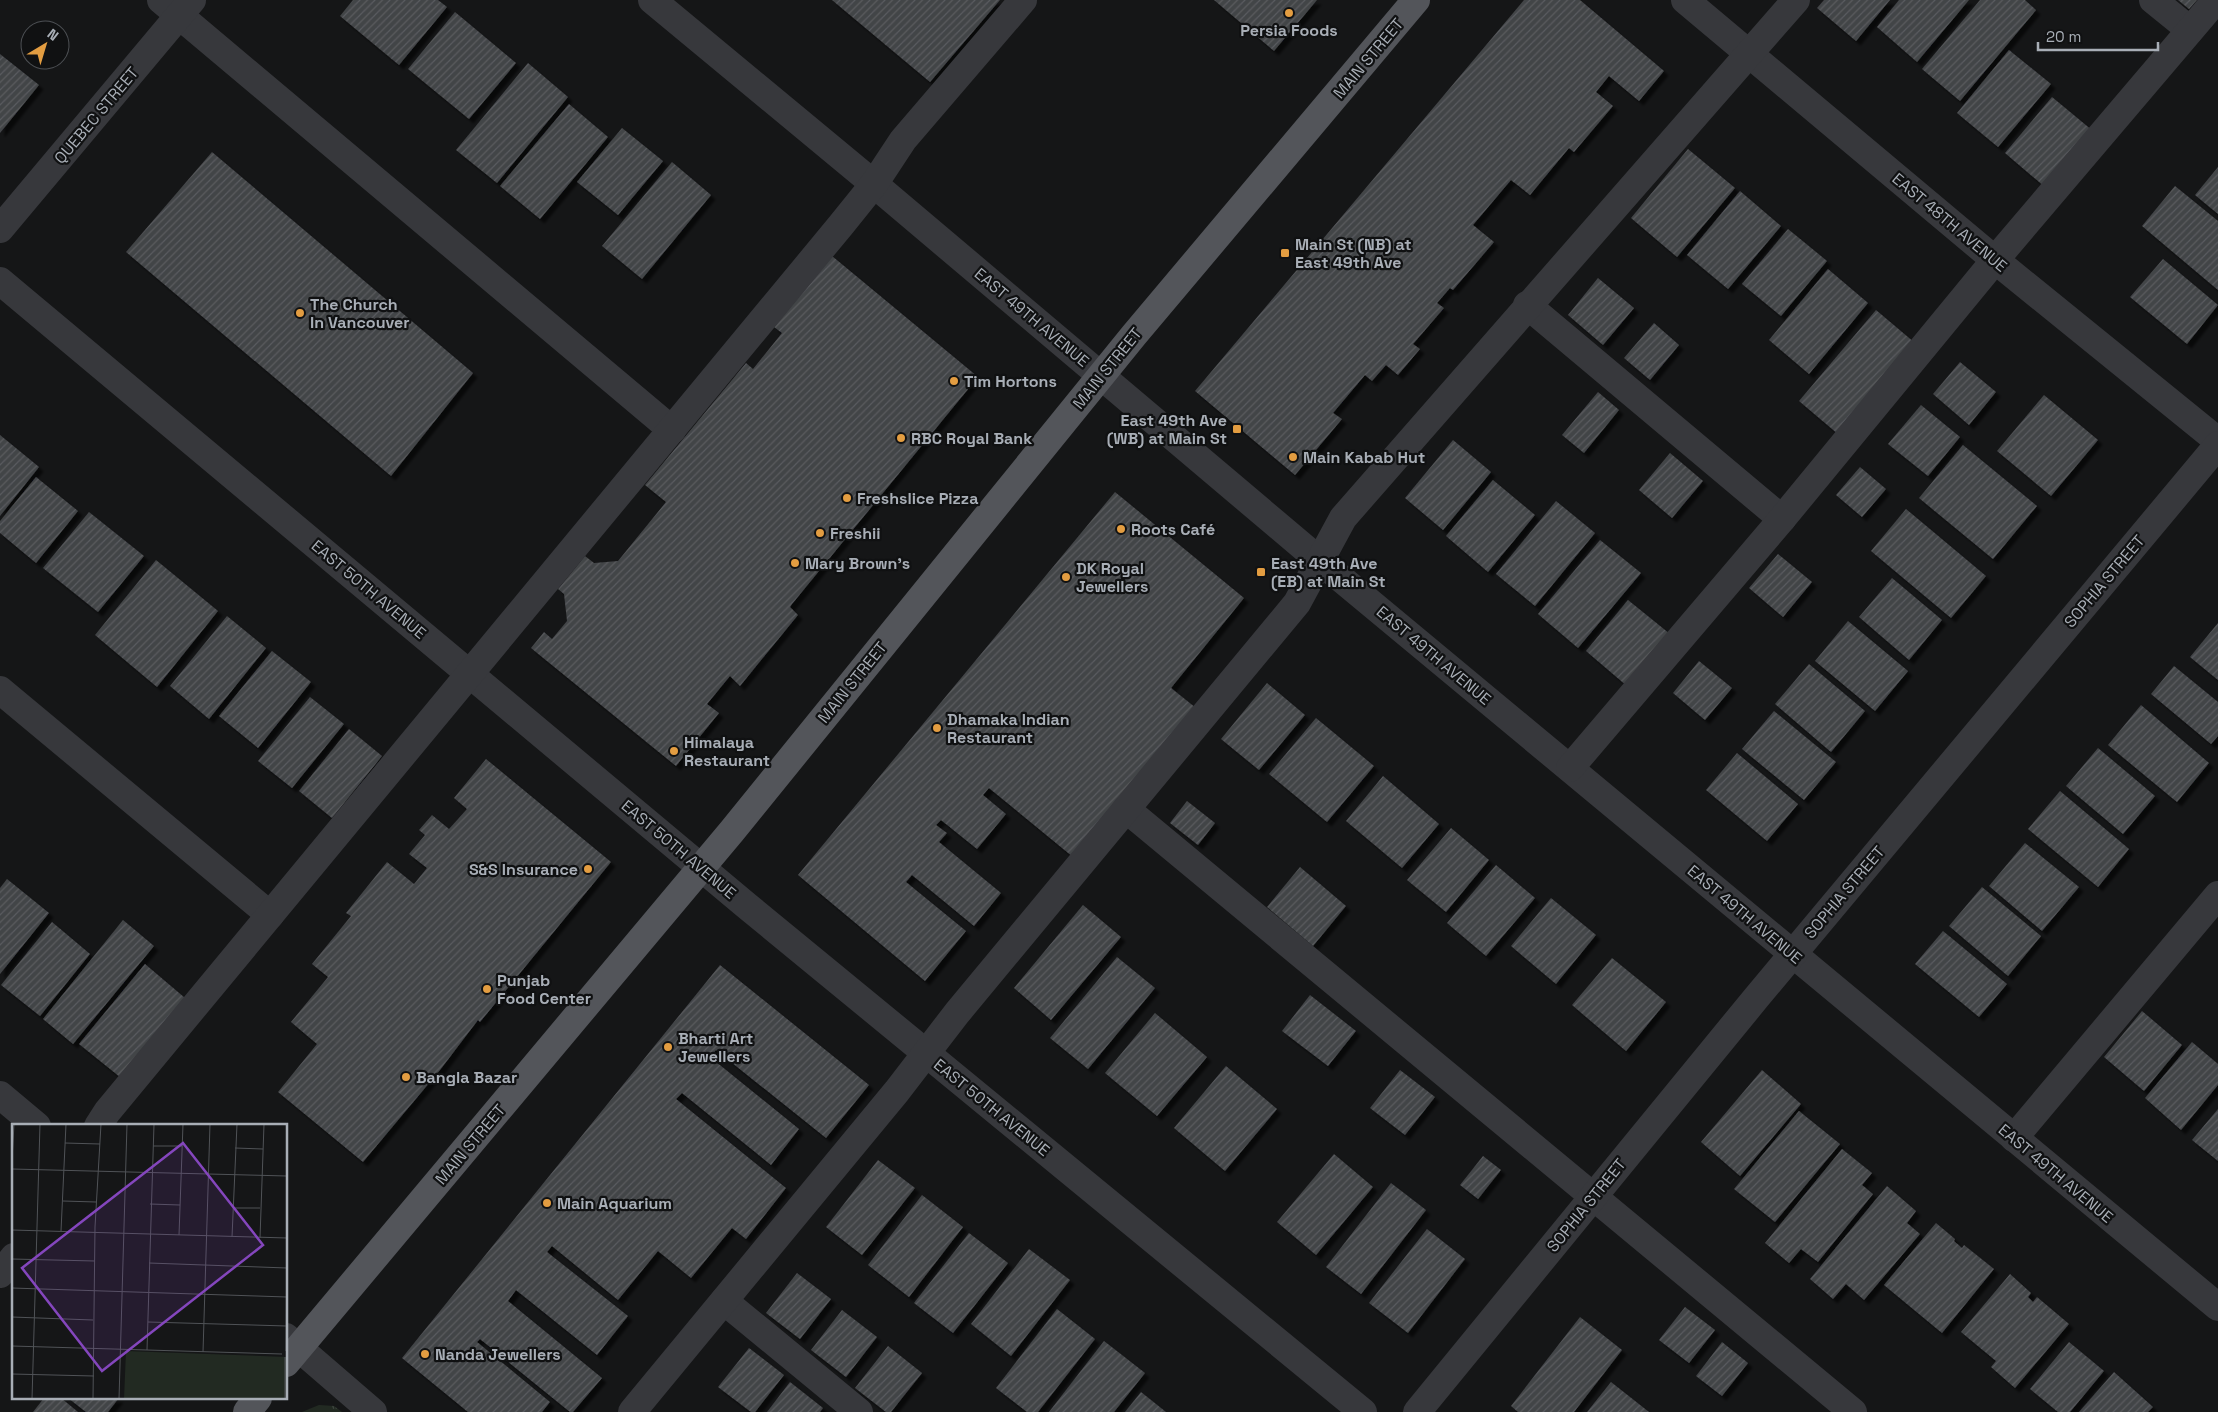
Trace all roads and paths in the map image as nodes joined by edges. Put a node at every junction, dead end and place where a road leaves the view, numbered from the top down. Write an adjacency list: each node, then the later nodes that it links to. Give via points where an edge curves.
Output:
1 (652, 0): 11 (street, EAST 49TH AVENUE)
2 (1023, 0): 11 (street, via 903,140)
3 (1416, 0): 16 (main road, MAIN STREET)
4 (1685, 0): 10 (street, EAST 48TH AVENUE)
5 (1796, 0): 10 (street)
6 (2153, 0): 9 (street)
7 (2216, 0): 9 (street)
8 (178, 5): 12 (street, QUEBEC STREET); 17 (street)
9 (2190, 30): 13 (street)
10 (1749, 55): 13 (street, EAST 48TH AVENUE); 15 (street)
11 (874, 184): 16 (street, EAST 49TH AVENUE); 17 (street)
12 (0, 229)
13 (1996, 260): 18 (street, EAST 48TH AVENUE); 20 (street)
14 (0, 281): 22 (street, EAST 50TH AVENUE)
15 (1527, 305): 20 (street); 21 (street, via 1343,518)
16 (1101, 376): 21 (street, EAST 49TH AVENUE); 26 (main road, MAIN STREET)
17 (672, 430): 22 (street)
18 (2218, 441)
19 (2218, 445): 29 (street, SOPHIA STREET)
20 (1782, 519): 24 (street)
21 (1320, 561): 24 (street, EAST 49TH AVENUE); 25 (street, via 1297,603)
22 (469, 674): 26 (street, EAST 50TH AVENUE); 28 (street)
23 (0, 690): 28 (street)
24 (1570, 768): 29 (street, EAST 49TH AVENUE)
25 (1126, 809): 30 (street); 35 (street)
26 (702, 868): 30 (street, EAST 50TH AVENUE); 40 (main road, MAIN STREET)
27 (2218, 895): 34 (street)
28 (270, 915): 33 (street)
29 (1792, 954): 34 (street, EAST 49TH AVENUE); 35 (street, SOPHIA STREET)
30 (927, 1053): 38 (street); 46 (street, EAST 50TH AVENUE)
31 (0, 1095): 32 (street)
32 (35, 1124)
33 (99, 1124)
34 (2014, 1138): 39 (street, EAST 49TH AVENUE)
35 (1593, 1196): 47 (street, SOPHIA STREET); 48 (street)
36 (12, 1259): 37 (street)
37 (0, 1274)
38 (724, 1301): 44 (street); 45 (street)
39 (2218, 1307)
40 (290, 1349): 43 (street)
41 (256, 1400): 42 (main road)
42 (247, 1412)
43 (373, 1412)
44 (632, 1412)
45 (860, 1412)
46 (1363, 1412)
47 (1417, 1412)
48 (1853, 1412)

